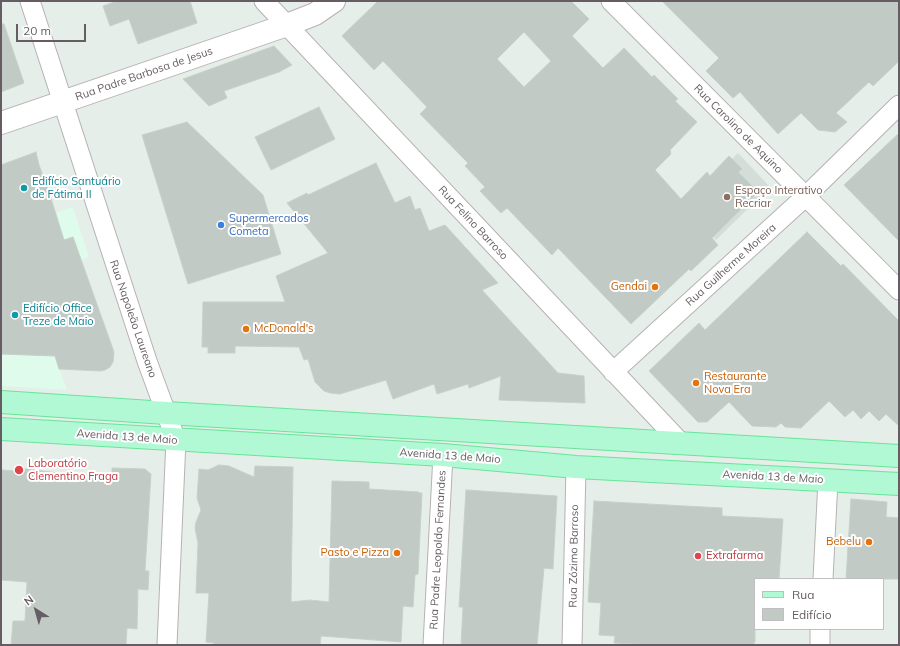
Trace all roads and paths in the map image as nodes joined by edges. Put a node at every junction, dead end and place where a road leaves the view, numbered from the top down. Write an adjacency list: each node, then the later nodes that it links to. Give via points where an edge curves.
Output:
1 (30, 1): 6 (street, Rua Napoleão Laureano)
2 (264, 1): 5 (street, Rua Felino Barroso)
3 (334, 1): 5 (street, Rua Padre Barbosa de Jesus, via 315,14)
4 (611, 1): 9 (street, Rua Carolino de Aquino)
5 (287, 25): 6 (street, Rua Padre Barbosa de Jesus); 11 (street, Rua Felino Barroso)
6 (62, 102): 8 (street, Rua Padre Barbosa de Jesus); 13 (street, Rua Napoleão Laureano)
7 (899, 105): 9 (street, Rua Guilherme Moreira)
8 (1, 123)
9 (805, 197): 10 (street, Rua Carolino de Aquino); 11 (street, Rua Guilherme Moreira)
10 (899, 290)
11 (614, 372): 16 (street, Rua Felino Barroso)
12 (1, 402): 13 (main road)
13 (166, 413): 15 (street, Rua Napoleão Laureano); 16 (main road)
14 (1, 429): 15 (main road, Avenida 13 de Maio)
15 (176, 440): 17 (main road, Avenida 13 de Maio); 24 (street, Rua Napoleão Laureano)
16 (682, 444): 18 (main road)
17 (443, 455): 19 (main road, Avenida 13 de Maio); 25 (street, Rua Padre Leopoldo Fernandes)
18 (899, 456)
19 (576, 466): 20 (main road, Avenida 13 de Maio); 26 (street, Rua Zózimo Barroso)
20 (828, 480): 21 (main road, Avenida 13 de Maio); 22 (street)
21 (899, 484)
22 (823, 578)
23 (820, 630): 27 (street)
24 (167, 645)
25 (433, 645)
26 (572, 645)
27 (820, 645)

